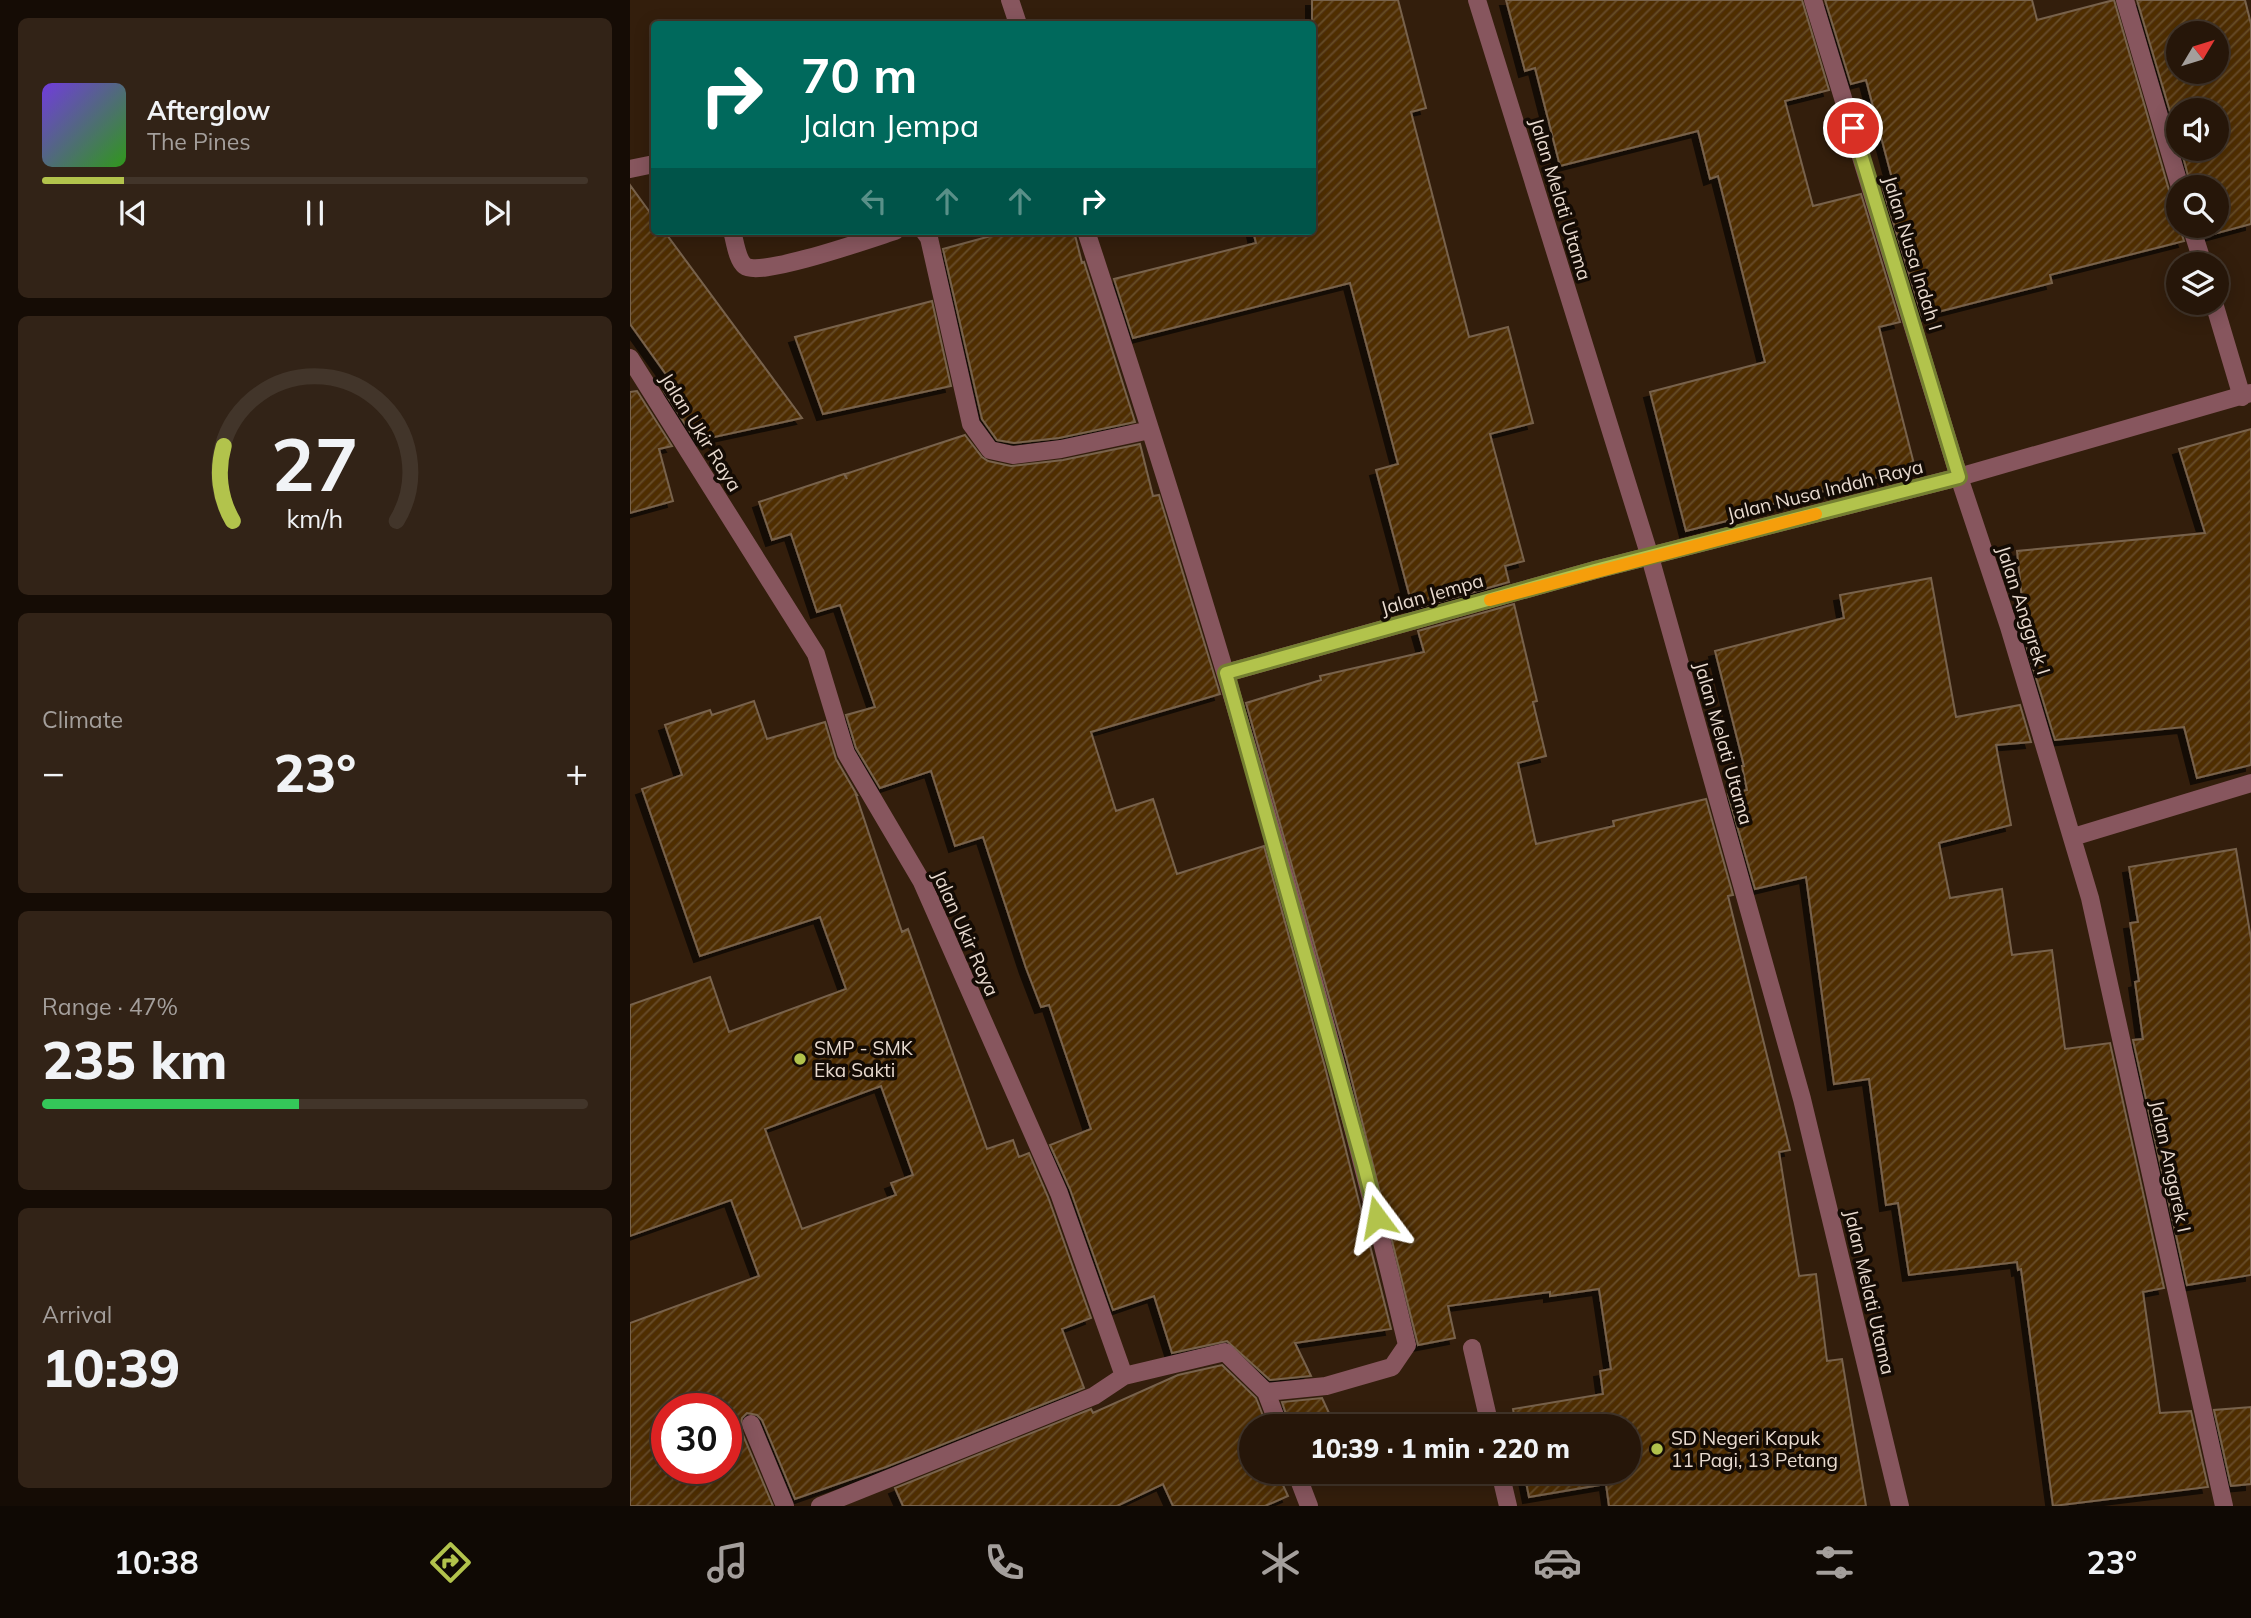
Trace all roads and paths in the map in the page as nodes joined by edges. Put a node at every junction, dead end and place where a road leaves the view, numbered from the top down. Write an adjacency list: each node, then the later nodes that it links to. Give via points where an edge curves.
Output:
1 (1010, 0): 5 (street)
2 (1478, 0): 18 (street, Jalan Melati Utama)
3 (1813, 0): 17 (street, Jalan Nusa Indah I)
4 (2125, 0): 8 (street)
5 (1017, 21)
6 (651, 164): 7 (street)
7 (630, 169)
8 (2176, 175)
9 (733, 235): 10 (street, via 741,262 757,270)
10 (882, 235)
11 (927, 235): 16 (street, via 971,424 990,450 1013,455)
12 (1087, 235): 16 (street)
13 (2218, 315): 15 (street)
14 (630, 358): 23 (street, Jalan Ukir Raya, via 816,654 846,753 922,882 1059,1194)
15 (2246, 395): 17 (street, Jalan Nusa Indah Raya)
16 (1150, 430): 19 (street)
17 (1959, 477): 18 (street, Jalan Nusa Indah Raya); 21 (street, Jalan Anggrek I)
18 (1650, 557): 19 (street, Jalan Jempa); 34 (street, Jalan Melati Utama, via 1802,1099)
19 (1226, 673): 24 (street, via 1364,1166 1407,1345 1392,1367 1326,1386)
20 (2251, 783): 21 (street)
21 (2073, 836): 35 (street, Jalan Anggrek I)
22 (1472, 1348): 26 (street)
23 (1124, 1377): 24 (street, via 1224,1352); 31 (street, via 1094,1396)
24 (1266, 1392): 25 (street)
25 (1274, 1414)
26 (1487, 1414)
27 (751, 1424): 30 (street)
28 (1301, 1484): 32 (street)
29 (1503, 1484): 33 (street)
30 (785, 1506)
31 (821, 1506)
32 (1309, 1506)
33 (1508, 1506)
34 (1900, 1506)
35 (2224, 1506)

